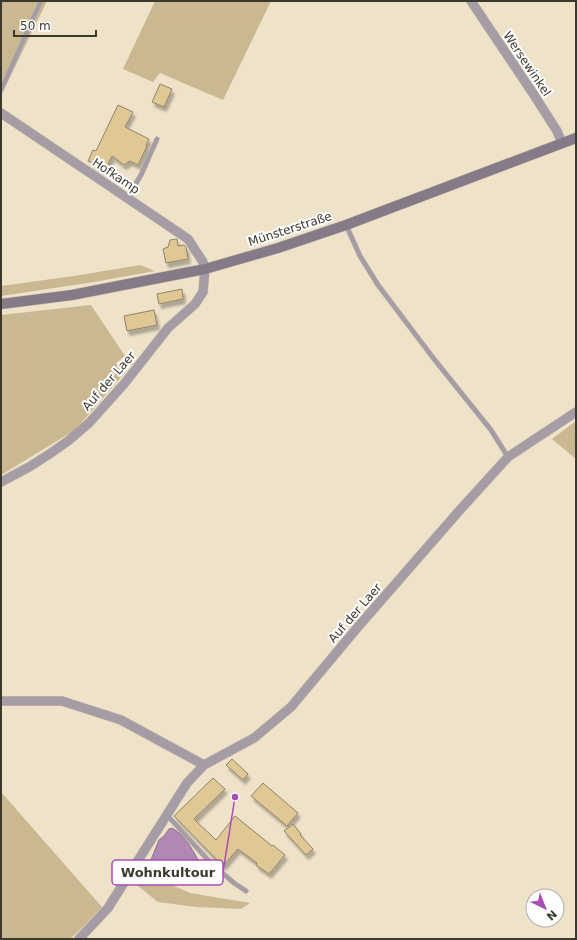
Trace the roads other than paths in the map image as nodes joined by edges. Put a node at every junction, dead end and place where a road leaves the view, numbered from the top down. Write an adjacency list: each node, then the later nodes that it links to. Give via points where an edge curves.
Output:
1 (41, 1): 3 (lane)
2 (470, 1): 7 (street, Wersewinkel, via 534,95)
3 (1, 90)
4 (1, 113): 8 (street, Hofkamp)
5 (576, 138): 7 (main road, Münsterstraße)
6 (157, 140): 8 (lane)
7 (562, 143): 9 (main road, Münsterstraße)
8 (127, 198): 10 (street, Hofkamp, via 188,239)
9 (346, 225): 10 (main road, Münsterstraße); 13 (lane, via 360,256 378,285 491,430)
10 (205, 269): 11 (main road, Münsterstraße, via 72,295); 14 (street, Auf der Laer, via 203,292 195,304 168,328 89,423 48,455)
11 (1, 304)
12 (576, 412): 13 (street, Auf der Laer)
13 (508, 457): 16 (street, Auf der Laer, via 291,706 254,738)
14 (1, 482)
15 (1, 701): 16 (street, via 62,701 92,710 121,720)
16 (204, 765): 17 (street, Auf der Laer, via 188,783)
17 (167, 815): 18 (lane, via 208,860); 19 (street, Auf der Laer, via 108,908)
18 (246, 890)
19 (79, 939)

